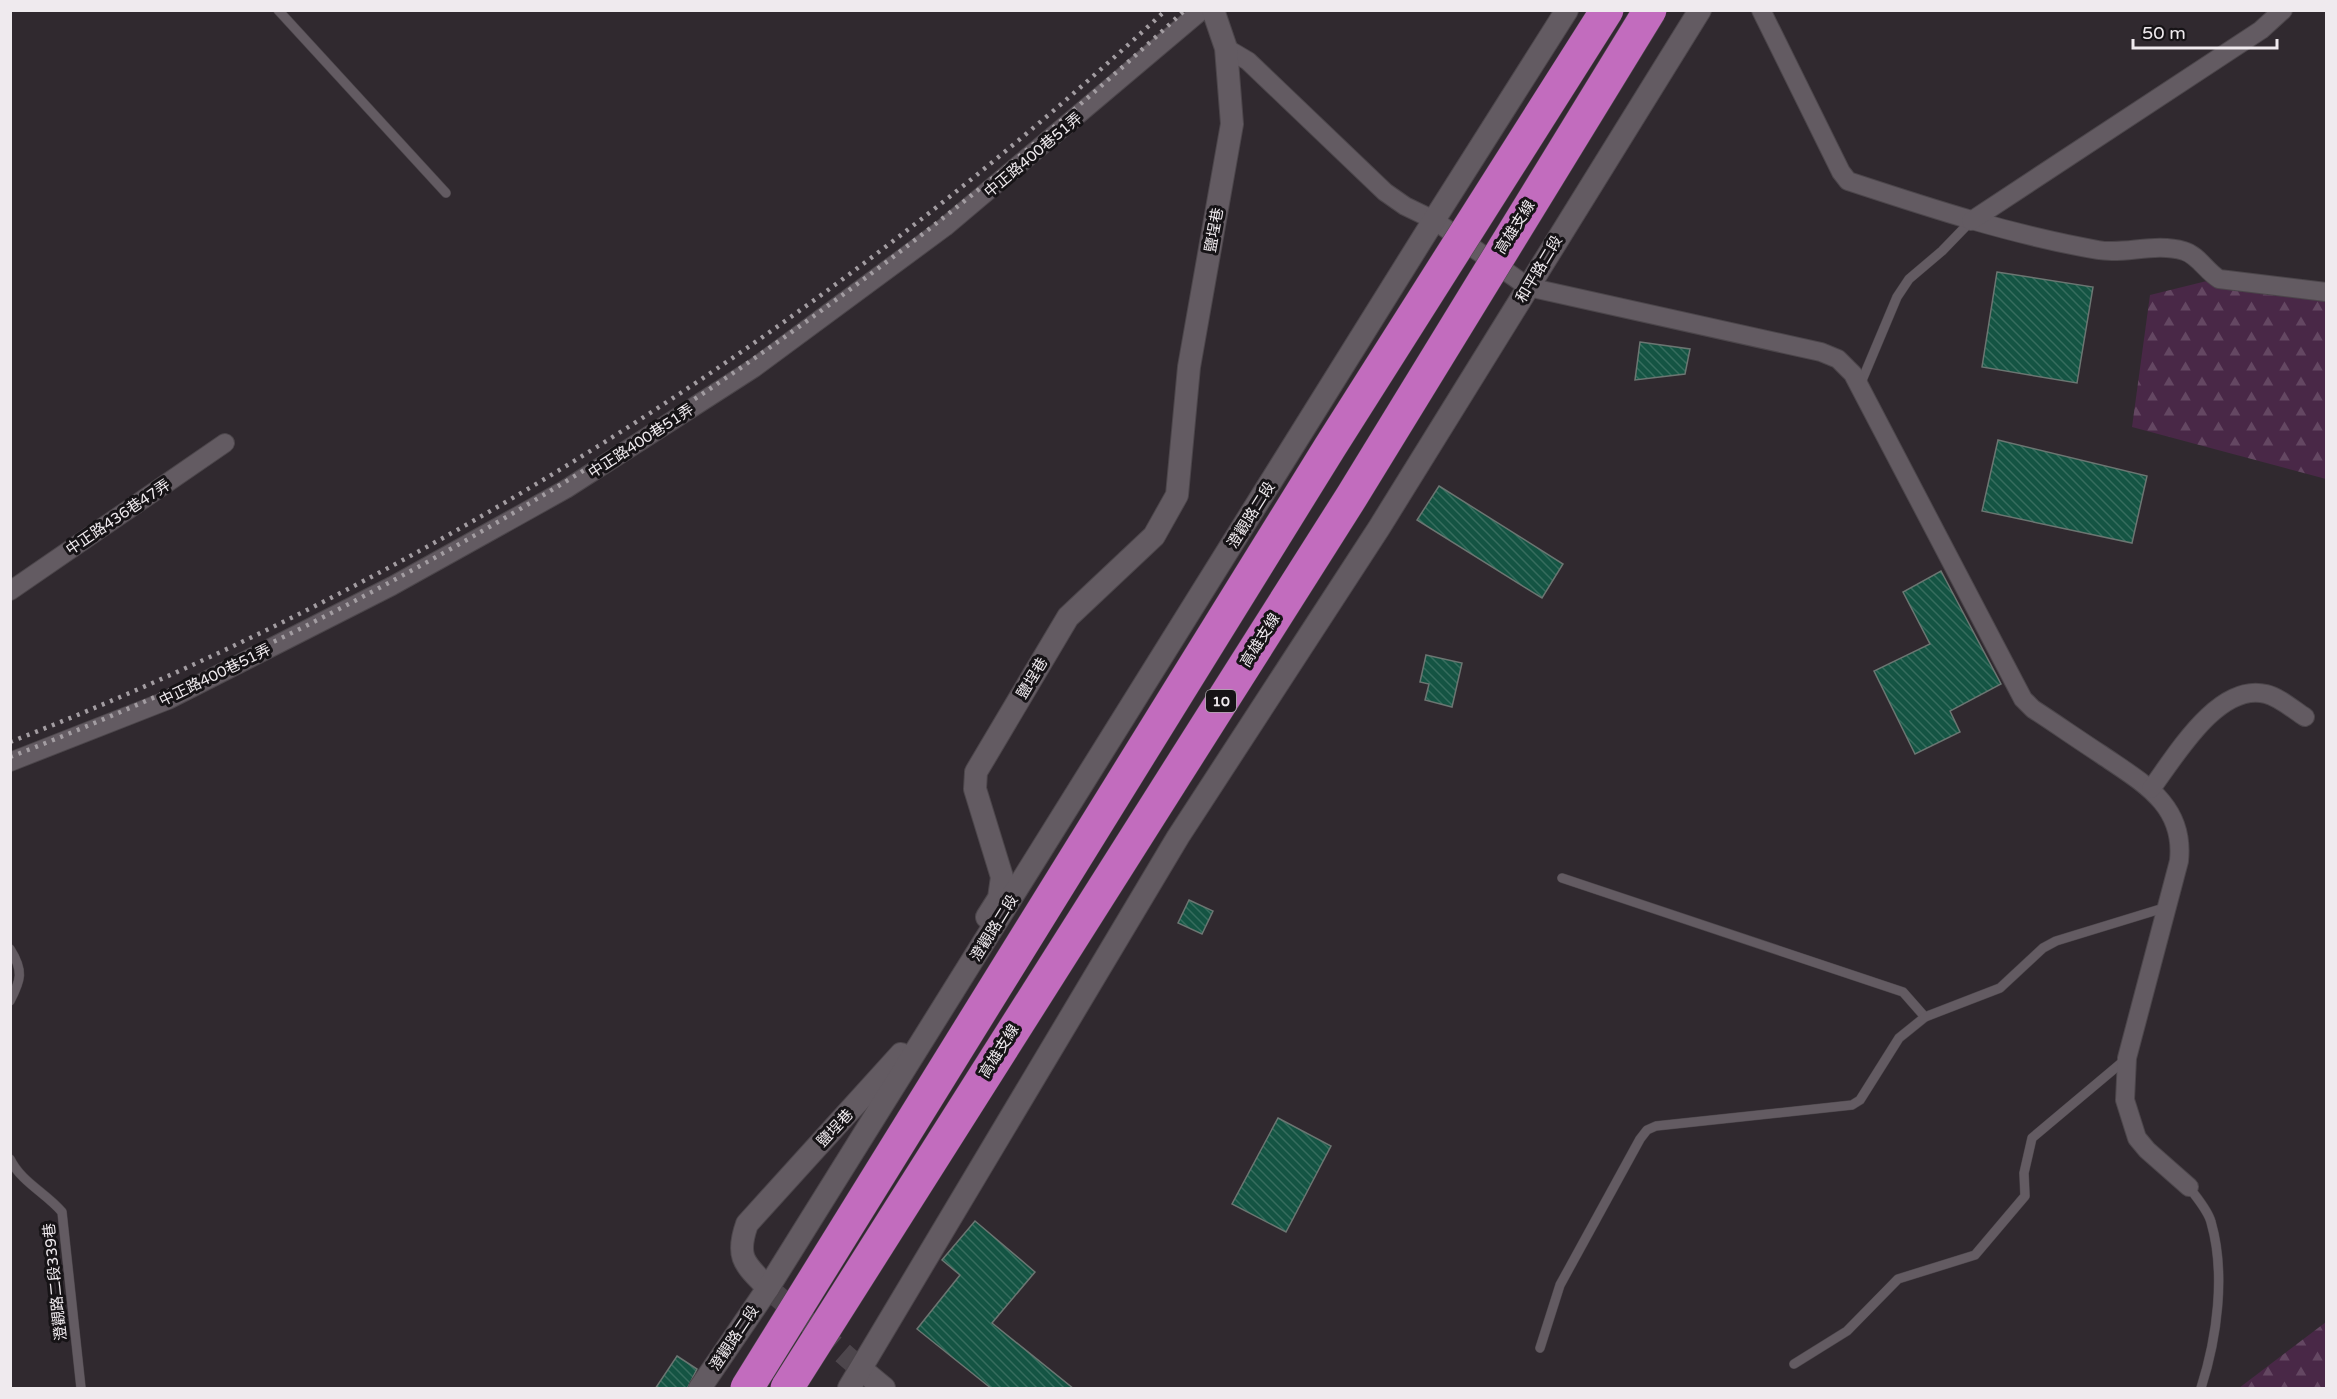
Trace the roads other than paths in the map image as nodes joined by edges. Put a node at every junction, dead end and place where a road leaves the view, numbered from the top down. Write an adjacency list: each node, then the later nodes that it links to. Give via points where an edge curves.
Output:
1 (278, 10): 11 (lane)
2 (1202, 10): 20 (street, 中正路400巷51弄, via 945,227 754,368 566,489 392,586 168,700)
3 (1213, 10): 10 (street, 鹽埕巷)
4 (1567, 10): 12 (street)
5 (1607, 10): 36 (highway, bridge, via 1330,447)
6 (1650, 10): 37 (highway, 高雄支線 / 10, bridge, via 1352,496)
7 (1700, 10): 14 (street, 和平路二段)
8 (1761, 10): 13 (street, via 1848,180)
9 (2283, 10): 13 (street, via 2261,30)
10 (1227, 48): 12 (street, via 1248,61 1385,192); 30 (street, 鹽埕巷, via 1230,138 1189,367 1177,495 1154,536 1068,617 976,772 975,789 1002,877 999,898 904,1050 747,1224 740,1243 744,1263)
11 (446, 193)
12 (1434, 220): 14 (street); 30 (street, 澄觀路二段)
13 (1971, 221): 15 (street, via 2101,251 2184,251 2194,255 2207,272 2219,279); 16 (lane, via 1909,279 1897,297)
14 (1528, 287): 16 (street, via 1821,352 1838,359); 33 (street, 和平路二段, via 1379,528 1178,837)
15 (2326, 292)
16 (1860, 387): 21 (street, via 2023,699)
17 (225, 444): 18 (street, 中正路436巷47弄)
18 (10, 591)
19 (2305, 717): 21 (street, via 2267,694 2235,696 2197,728)
20 (10, 762)
21 (2151, 789): 23 (street, via 2174,819 2181,840)
22 (1562, 878): 26 (lane, via 1904,992)
23 (2167, 907): 26 (lane, via 2056,941 2000,988); 27 (street)
24 (10, 949): 25 (lane, via 20,968 20,984)
25 (10, 1001)
26 (1925, 1017): 31 (lane, via 1899,1038 1860,1101 1852,1106 1647,1130 1560,1285)
27 (2127, 1058): 29 (street, via 2125,1100 2137,1138); 32 (lane, via 2032,1138 2024,1173 2025,1196 1975,1256 1898,1279 1847,1331)
28 (10, 1158): 34 (lane, 澄觀路二段339巷, via 34,1188 62,1212)
29 (2188, 1186): 40 (lane, via 2211,1220 2217,1257 2217,1304 2210,1362)
30 (768, 1288): 35 (street, 澄觀路二段)
31 (1540, 1348)
32 (1794, 1364)
33 (861, 1370): 38 (street); 39 (street)
34 (81, 1389)
35 (700, 1389)
36 (747, 1389)
37 (787, 1389)
38 (849, 1389)
39 (884, 1389)
40 (2201, 1389)

